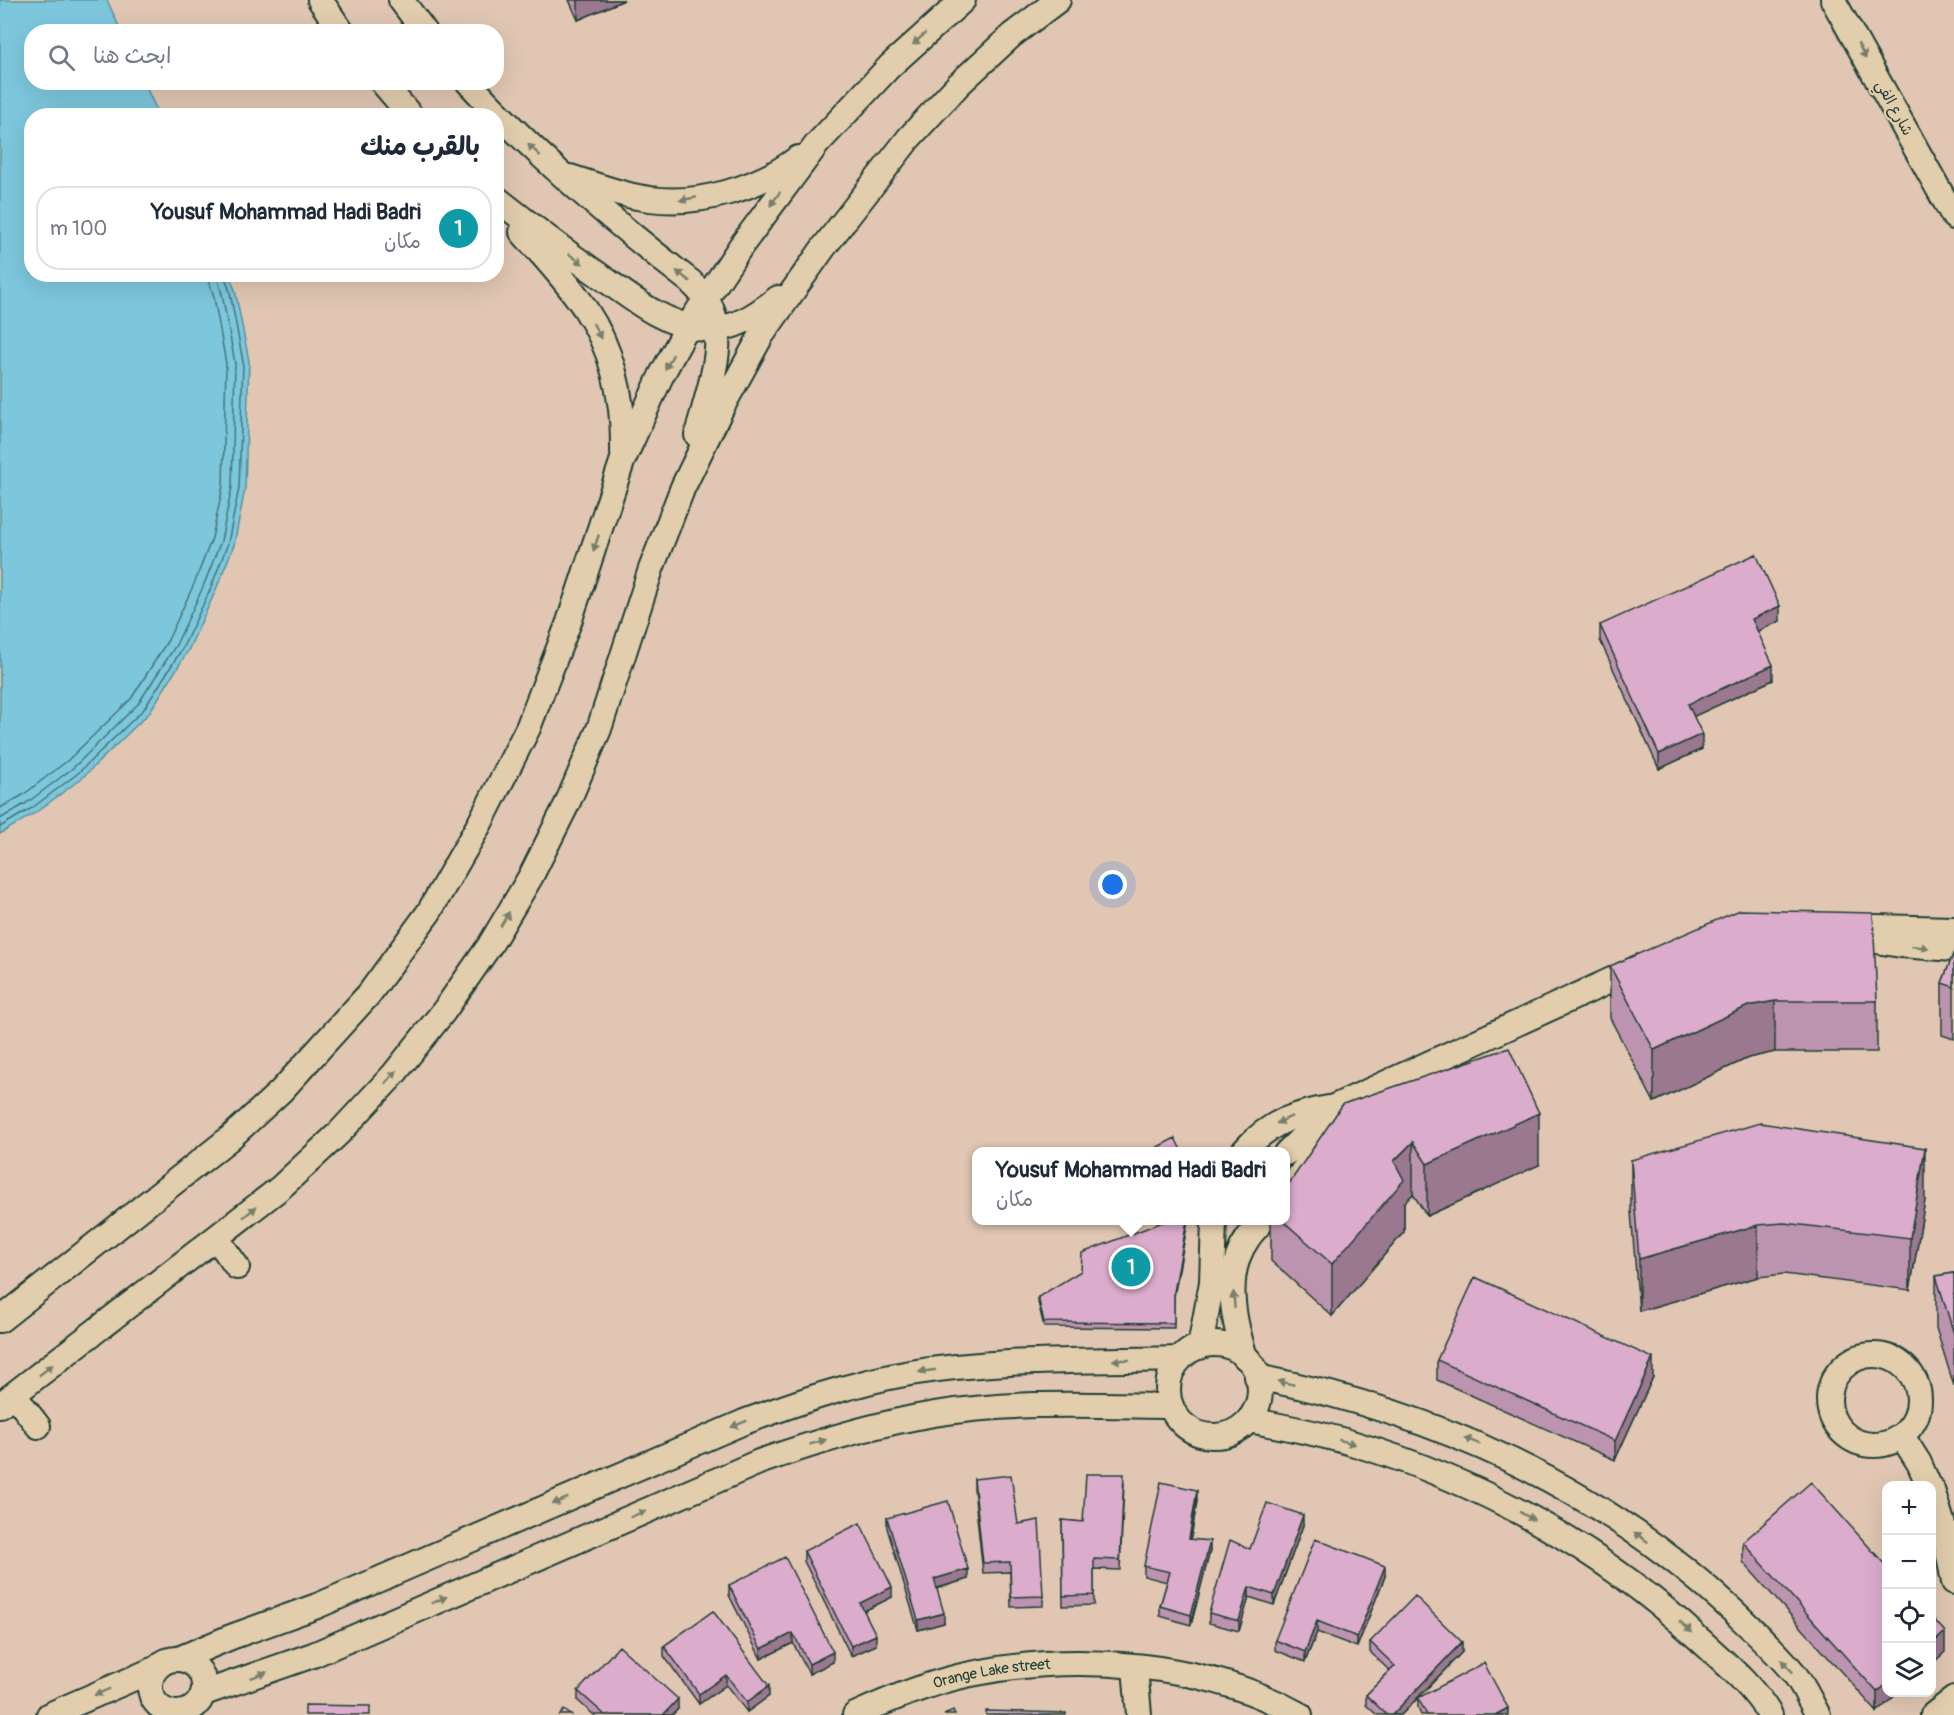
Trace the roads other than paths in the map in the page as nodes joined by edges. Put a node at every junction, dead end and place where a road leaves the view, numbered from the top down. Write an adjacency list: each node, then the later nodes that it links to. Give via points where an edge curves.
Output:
1 (320, 0): 6 (street)
2 (401, 0): 7 (street)
3 (963, 0): 13 (street, one-way to 13, via 890,66)
4 (1058, 0): 18 (street, via 1012,35 959,84 909,138)
5 (1833, 0): 17 (street, شارع الفي, one-way to 17)
6 (336, 24)
7 (419, 24)
8 (389, 90): 10 (street)
9 (476, 90): 11 (street, one-way to 9)
10 (404, 108)
11 (493, 108)
12 (504, 120): 14 (street, one-way to 12)
13 (817, 144): 14 (street, one-way to 14, via 764,180 734,192 676,202 648,199); 19 (street, one-way to 19)
14 (561, 175): 19 (street, one-way to 14, via 691,282)
15 (504, 204): 20 (street, one-way to 20, via 628,297)
16 (504, 212): 22 (street, one-way to 22, via 574,293 603,341 620,398)
17 (1954, 217)
18 (796, 285): 21 (street, via 755,316); 23 (street, via 761,336)
19 (706, 299): 20 (street); 21 (street)
20 (688, 326): 21 (street); 22 (street, one-way to 22)
21 (717, 328): 23 (street, via 716,360)
22 (622, 462): 35 (street, one-way to 35, via 528,728 429,912 369,994 281,1091 221,1145)
23 (683, 487): 33 (street, one-way to 23, via 280,1188 394,1074 490,945 567,804 598,729 651,569)
24 (1954, 929): 25 (street, one-way to 25, via 1875,927 1821,932)
25 (1954, 949)
26 (1660, 958): 27 (street)
27 (1334, 1107): 28 (street, one-way to 28, via 1287,1118); 29 (street); 30 (street)
28 (1248, 1147)
29 (1290, 1149)
30 (1290, 1190)
31 (1214, 1225): 36 (street, via 1212,1282)
32 (1255, 1226): 38 (street, one-way to 32, via 1235,1318 1233,1284 1235,1268)
33 (217, 1239): 34 (street); 39 (street, one-way to 33)
34 (237, 1267)
35 (0, 1320)
36 (1200, 1347): 37 (street); 38 (street, via 1224,1346 1235,1350)
37 (1180, 1359): 40 (street, via 1168,1382); 47 (street, one-way to 47, via 962,1366 908,1374 798,1402 317,1606)
38 (1251, 1367): 41 (street, via 1259,1399); 58 (street, one-way to 38, via 1794,1673 1714,1593 1660,1551 1575,1495 1515,1462 1422,1421)
39 (7, 1400): 42 (street)
40 (1171, 1406): 41 (street, via 1184,1425 1206,1435 1230,1433); 50 (street, one-way to 40, via 313,1655 759,1462 816,1442 936,1414 996,1407)
41 (1249, 1420): 57 (street, one-way to 57, via 1303,1430 1407,1462 1497,1500 1555,1531 1601,1560 1687,1627 1764,1704)
42 (38, 1426)
43 (1902, 1436): 44 (street)
44 (1927, 1481)
45 (1936, 1503): 46 (street)
46 (1954, 1582)
47 (181, 1659): 49 (street, via 171,1659); 50 (street, via 190,1661 203,1674)
48 (1136, 1667): 54 (street, Orange Lake street, via 1052,1664 969,1674 890,1699); 55 (street); 56 (street, Orange Lake street, via 1228,1684)
49 (155, 1670): 52 (street, via 150,1688); 53 (street, one-way to 53)
50 (204, 1694): 52 (street, via 193,1709)
51 (1954, 1699): 59 (street)
52 (163, 1714)
53 (49, 1715)
54 (855, 1715)
55 (1138, 1715)
56 (1300, 1715)
57 (1770, 1715)
58 (1818, 1715)
59 (1933, 1715)

